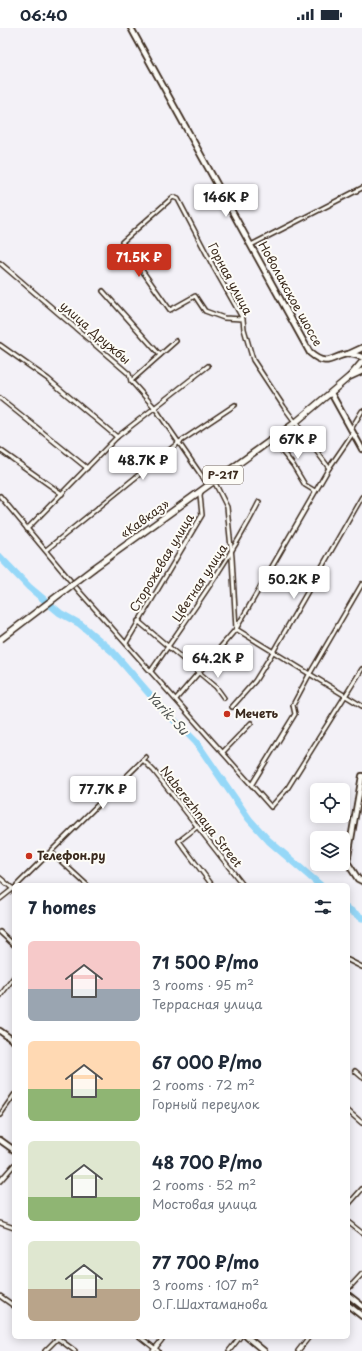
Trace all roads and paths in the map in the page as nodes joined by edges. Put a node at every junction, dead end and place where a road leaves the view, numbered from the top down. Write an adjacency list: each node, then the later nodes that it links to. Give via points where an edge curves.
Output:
1 (131, 28): 3 (main road, Новолакское шоссе)
2 (362, 188): 3 (street)
3 (251, 245): 10 (main road, Новолакское шоссе, via 310,353 323,360)
4 (0, 263): 17 (street, улица Дружбы, via 129,374)
5 (103, 291): 11 (street)
6 (243, 319): 6 (street, Горная улица, via 178,199 173,197 122,242 170,310 195,296 205,311 224,318); 23 (street, Горная улица, via 253,360)
7 (176, 341): 11 (street)
8 (0, 345): 25 (street, via 48,379)
9 (362, 348): 10 (highway)
10 (348, 354): 12 (main road, Новолакское шоссе)
11 (160, 356): 17 (street)
12 (362, 357)
13 (362, 362): 16 (highway, Р-217)
14 (208, 366): 21 (street)
15 (362, 371): 16 (highway, «Кавказ» / Р-217)
16 (349, 377): 18 (highway, «Кавказ» / Р-217)
17 (131, 381): 21 (street, улица Дружбы)
18 (331, 393): 23 (highway, «Кавказ» / Р-217); 24 (main road)
19 (0, 398): 30 (street)
20 (235, 405): 27 (street)
21 (155, 408): 25 (street); 27 (street, улица Дружбы)
22 (362, 411): 24 (street)
23 (296, 422): 26 (highway, «Кавказ» / Р-217); 31 (street, Горная улица)
24 (352, 431): 28 (main road); 31 (street)
25 (116, 438): 30 (street)
26 (272, 439): 32 (highway, «Кавказ» / Р-217); 35 (street, via 305,485)
27 (178, 443): 33 (street, улица Дружбы); 41 (street)
28 (362, 449)
29 (0, 450): 36 (street)
30 (87, 468): 36 (street)
31 (329, 468): 35 (street)
32 (214, 481): 33 (highway, «Кавказ» / Р-217); 42 (street, via 227,507)
33 (208, 485): 34 (highway, «Кавказ» / Р-217)
34 (202, 490): 44 (street, Сторожевая улица, via 202,515); 46 (highway, «Кавказ» / Р-217, bridge, via 94,568)
35 (315, 491): 45 (street)
36 (62, 494): 40 (street)
37 (0, 496): 40 (street)
38 (362, 497): 49 (street)
39 (259, 502): 42 (street, Цветная улица)
40 (27, 529): 41 (street)
41 (46, 550): 47 (street, via 79,592)
42 (232, 551): 45 (street); 48 (street, Цветная улица)
43 (362, 584): 53 (street)
44 (138, 621): 47 (street, Сторожевая улица); 48 (street)
45 (236, 629): 49 (street); 52 (street)
46 (1, 640)
47 (126, 643): 51 (street)
48 (168, 647): 51 (street, Цветная улица); 52 (street)
49 (273, 652): 53 (street); 58 (street, via 255,681)
50 (362, 669): 54 (street)
51 (151, 671): 56 (street)
52 (198, 674): 55 (street); 56 (street)
53 (309, 675): 54 (street); 62 (street, via 293,705 295,714)
54 (346, 695): 57 (street); 62 (street, via 287,789 271,807)
55 (224, 698)
56 (176, 699): 60 (street)
57 (362, 706)
58 (232, 707)
59 (251, 723): 60 (street)
60 (223, 752): 62 (street)
61 (362, 776): 66 (main road, via 347,862)
62 (252, 784)
63 (197, 826): 64 (street, Naberezhnaya Street, via 144,759); 69 (street, via 180,841); 70 (street, Naberezhnaya Street)
64 (51, 852): 67 (street); 68 (street)
65 (0, 878): 71 (street)
66 (360, 880)
67 (19, 883)
68 (85, 883)
69 (211, 883)
70 (241, 883)
71 (12, 887)
72 (12, 890): 73 (street)
73 (0, 899)
74 (0, 932): 75 (street)
75 (12, 943)
76 (350, 961): 77 (street)
77 (362, 967)
78 (12, 980): 79 (street)
79 (0, 996)
80 (0, 1031): 81 (main road)
81 (12, 1040)
82 (355, 1071): 83 (street)
83 (362, 1077)
84 (12, 1099): 86 (street)
85 (350, 1113): 87 (street)
86 (0, 1115)
87 (362, 1123)
88 (0, 1140): 89 (main road)
89 (12, 1149)
90 (12, 1167): 91 (street)
91 (0, 1181)
92 (362, 1189): 93 (street)
93 (350, 1203)
94 (0, 1223): 96 (street)
95 (350, 1224): 97 (street)
96 (12, 1227)
97 (362, 1233)
98 (362, 1274): 99 (street)
99 (350, 1286)
100 (0, 1296): 102 (street)
101 (350, 1297): 103 (main road)
102 (12, 1305)
103 (362, 1306)
104 (350, 1307): 105 (main road)
105 (362, 1316)
106 (57, 1339): 114 (street)
107 (59, 1339): 115 (street)
108 (142, 1339): 113 (street)
109 (163, 1339): 113 (street)
110 (238, 1339): 116 (street)
111 (249, 1339): 117 (main road)
112 (307, 1339): 118 (street)
113 (155, 1350)
114 (45, 1351)
115 (75, 1351)
116 (229, 1351)
117 (264, 1351)
118 (298, 1351)

